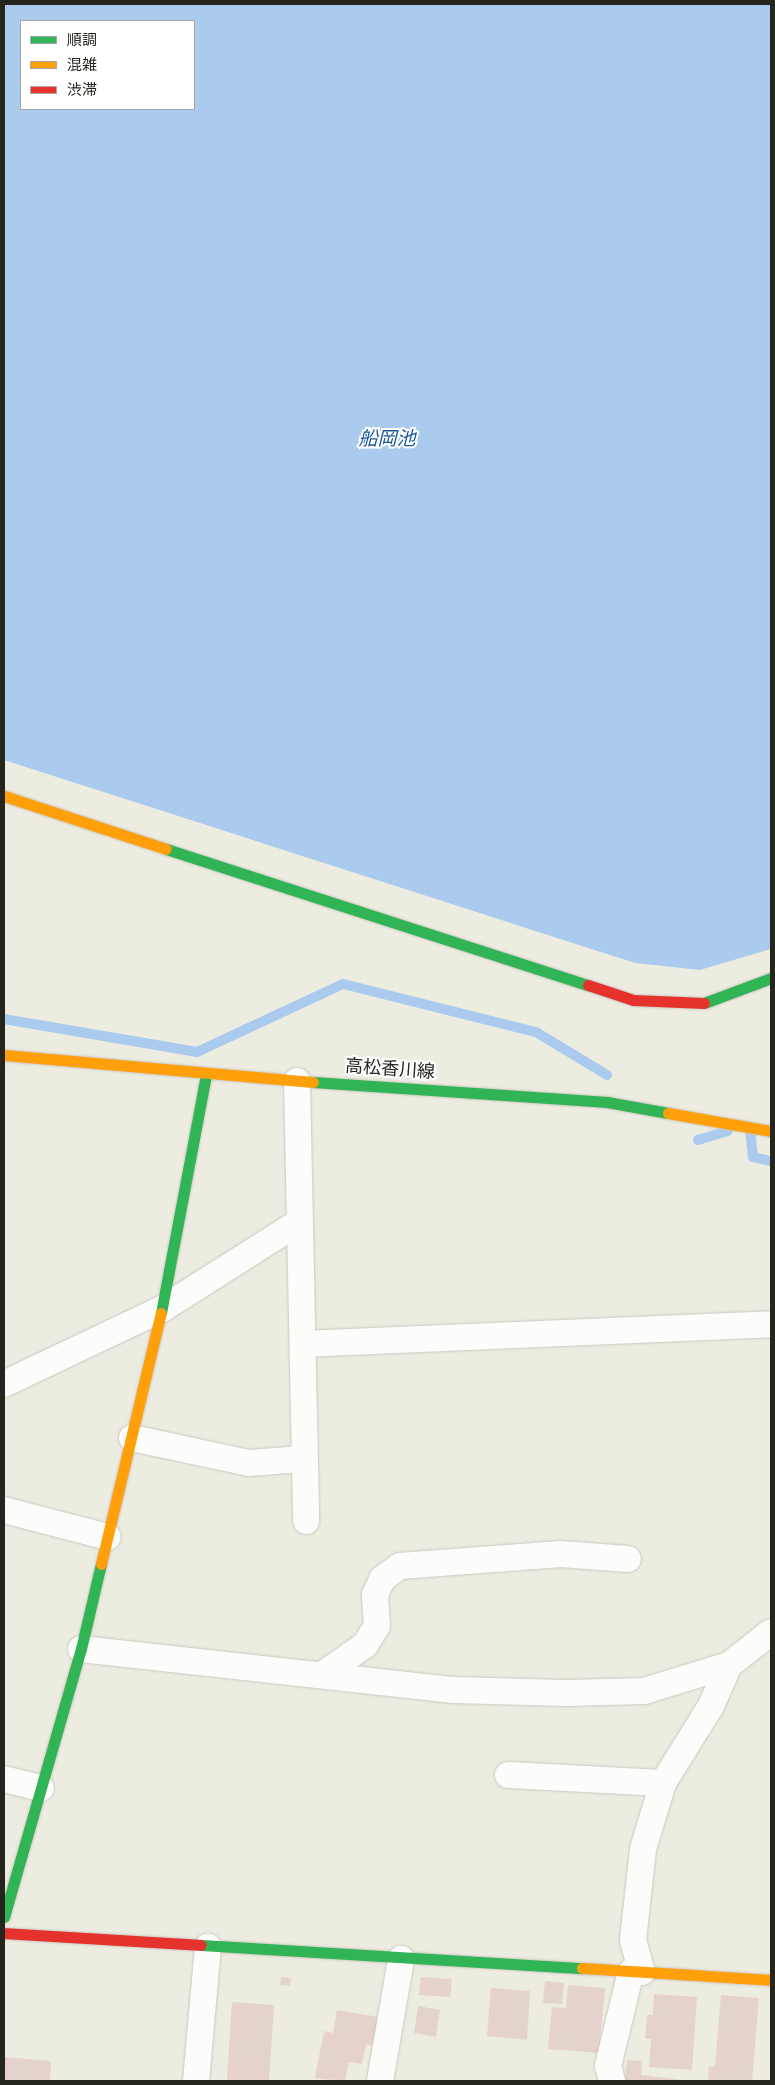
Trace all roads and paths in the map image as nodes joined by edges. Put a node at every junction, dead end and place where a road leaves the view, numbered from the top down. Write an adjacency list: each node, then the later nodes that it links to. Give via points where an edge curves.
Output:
1 (4, 796): 2 (street, via 634,1000 705,1003)
2 (771, 978)
3 (4, 1056): 4 (street, 高松香川線)
4 (206, 1075): 5 (street, 高松香川線); 8 (street)
5 (297, 1081): 6 (street, 高松香川線, via 607,1102); 7 (street)
6 (771, 1131)
7 (299, 1222): 8 (street); 10 (street)
8 (162, 1309): 11 (street); 12 (street)
9 (771, 1324): 10 (street)
10 (303, 1344): 13 (street)
11 (4, 1384)
12 (132, 1438): 13 (street, via 249,1463); 16 (street)
13 (302, 1459): 15 (street)
14 (4, 1510): 16 (street)
15 (306, 1521)
16 (108, 1537): 19 (street)
17 (628, 1559): 21 (street, via 561,1554 400,1566 382,1579 375,1595 376,1626 365,1645)
18 (771, 1632): 20 (street)
19 (81, 1649): 21 (street); 25 (street)
20 (729, 1666): 21 (street, via 644,1691 564,1693 454,1690); 24 (street, via 711,1706)
21 (325, 1673)
22 (508, 1775): 24 (street)
23 (4, 1779): 25 (street)
24 (663, 1783): 30 (street, via 644,1849 633,1940)
25 (41, 1788): 26 (street)
26 (4, 1918)
27 (4, 1933): 28 (street)
28 (208, 1947): 29 (street); 32 (street)
29 (401, 1959): 30 (street); 33 (street)
30 (636, 1972): 31 (street); 34 (street, via 608,2066)
31 (771, 1980)
32 (196, 2081)
33 (380, 2081)
34 (612, 2081)

